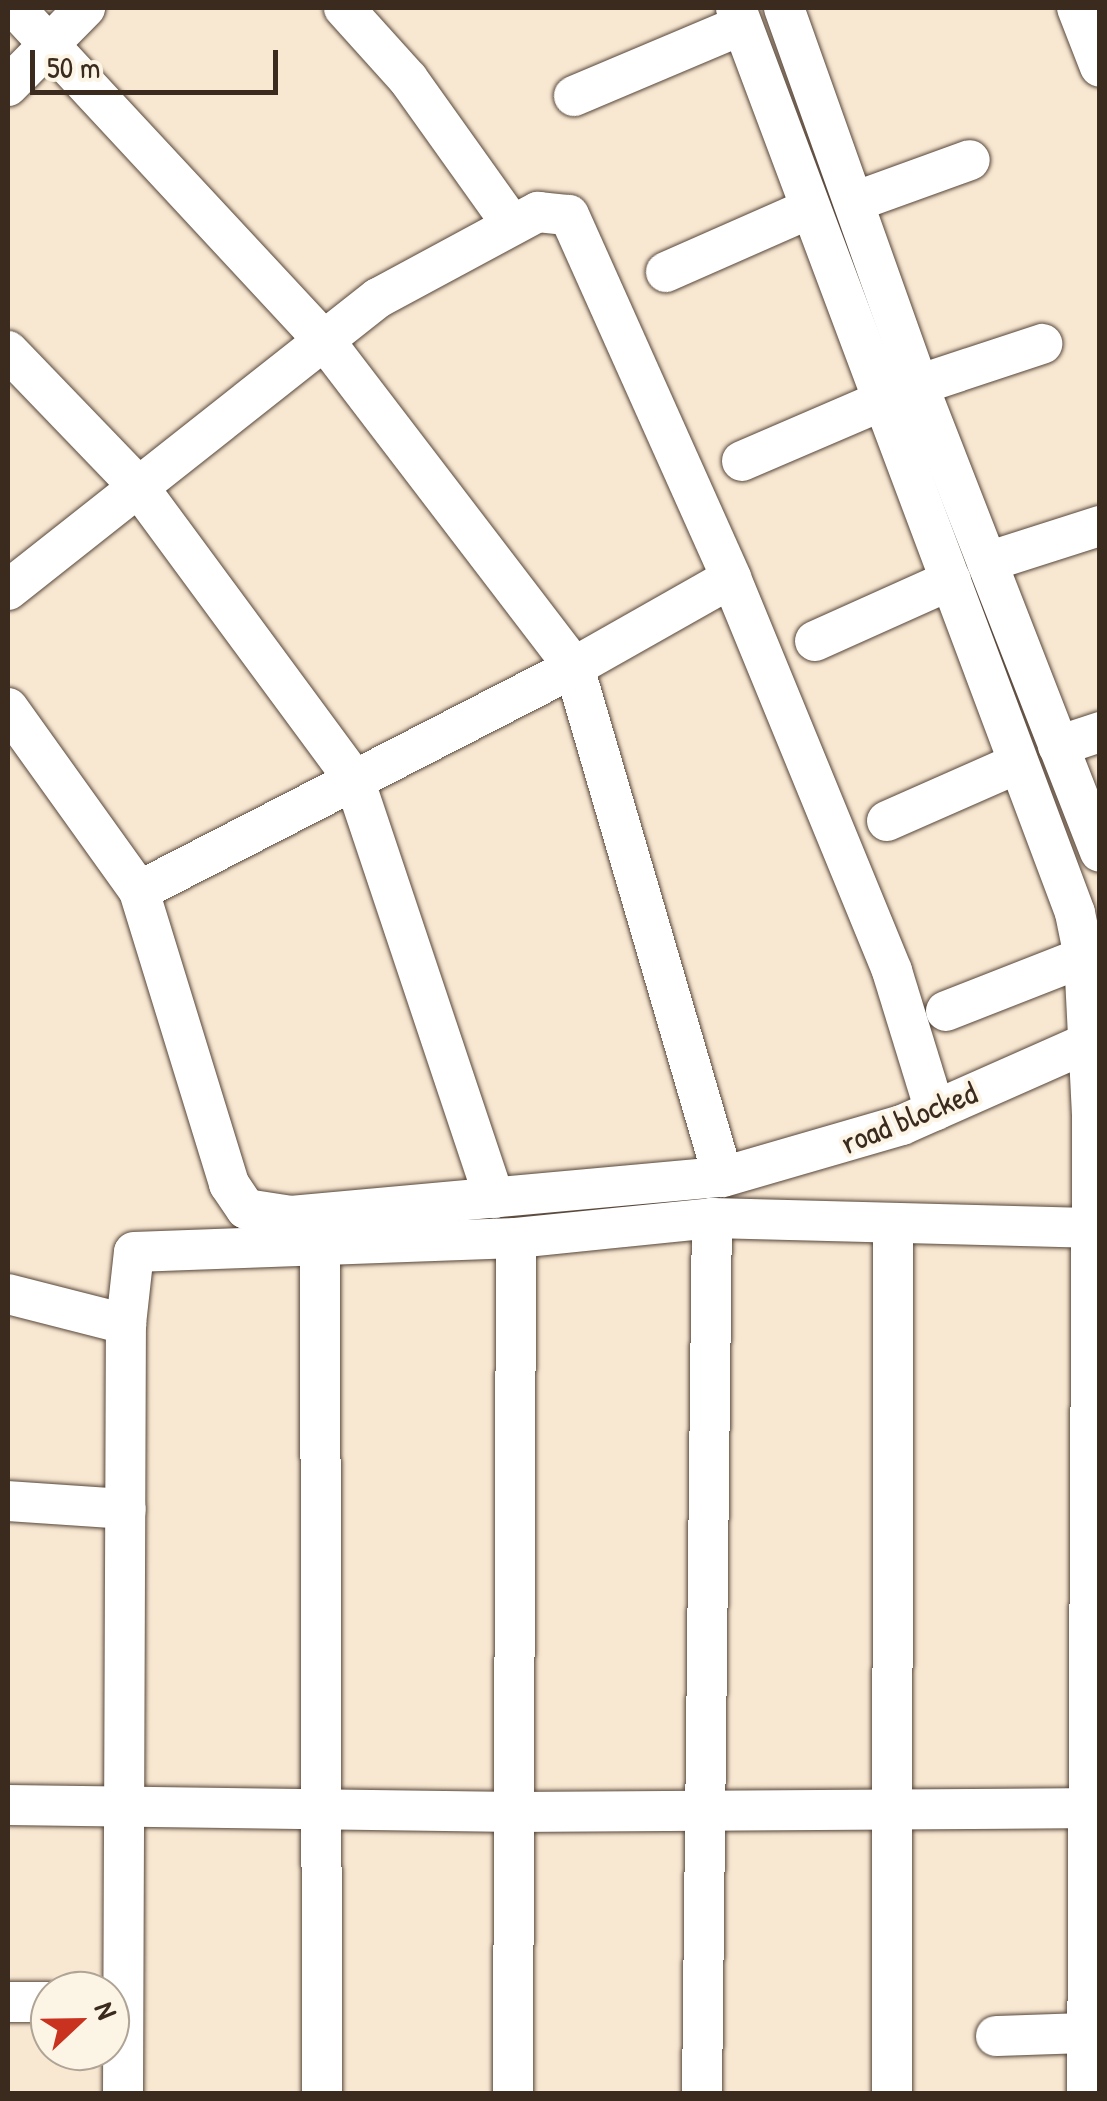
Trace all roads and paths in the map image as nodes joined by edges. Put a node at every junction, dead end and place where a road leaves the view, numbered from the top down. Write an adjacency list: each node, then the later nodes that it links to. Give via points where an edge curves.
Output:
1 (15, 8): 7 (street)
2 (86, 8): 7 (street)
3 (344, 8): 14 (street, via 408,79)
4 (785, 8): 12 (street)
5 (1078, 8): 8 (street)
6 (739, 16): 10 (street); 13 (street)
7 (49, 42): 9 (street); 17 (street)
8 (1100, 67)
9 (8, 86)
10 (574, 96)
11 (970, 160): 12 (street)
12 (854, 202): 16 (street)
13 (809, 209): 15 (street); 16 (street)
14 (512, 225): 17 (street, via 378,298); 26 (street, via 538,212 568,215)
15 (666, 272)
16 (872, 313): 20 (street); 21 (street)
17 (324, 340): 23 (street); 29 (street)
18 (1042, 344): 20 (street)
19 (8, 351): 23 (street)
20 (918, 386): 25 (street)
21 (882, 401): 22 (street); 25 (street)
22 (742, 462)
23 (137, 485): 27 (street); 34 (street)
24 (1100, 526): 25 (street)
25 (969, 571): 28 (street); 32 (street); 33 (street)
26 (731, 578): 29 (street); 41 (street, via 892,971)
27 (8, 590)
28 (815, 641)
29 (574, 666): 34 (street); 43 (street)
30 (8, 708): 37 (street)
31 (1100, 732): 32 (street)
32 (1058, 746): 36 (street)
33 (1016, 764): 35 (street); 38 (street, via 1076,914)
34 (354, 779): 37 (street); 44 (street)
35 (887, 820)
36 (1100, 852)
37 (139, 891): 44 (street, road blocked, via 230,1184 246,1208 291,1216)
38 (1084, 957): 39 (street); 40 (street)
39 (946, 1011)
40 (1089, 1042): 41 (street, road blocked); 42 (street)
41 (934, 1110): 43 (street, road blocked, via 846,1145)
42 (1096, 1115): 47 (street)
43 (723, 1177): 44 (street, road blocked)
44 (494, 1198)
45 (712, 1218): 46 (street); 48 (street); 60 (street)
46 (893, 1225): 47 (street); 57 (street)
47 (1089, 1228): 54 (street)
48 (516, 1238): 49 (street); 61 (street)
49 (320, 1248): 51 (street, via 134,1252); 59 (street)
50 (8, 1294): 51 (street)
51 (126, 1324): 53 (street)
52 (8, 1501): 53 (street)
53 (126, 1509): 56 (street)
54 (1094, 1539): 58 (street)
55 (8, 1805): 56 (street)
56 (129, 1806): 59 (street); 62 (street)
57 (891, 1806): 58 (street); 60 (street); 68 (street)
58 (1092, 1807): 63 (street)
59 (322, 1809): 61 (street); 65 (street)
60 (703, 1810): 61 (street); 67 (street)
61 (514, 1812): 66 (street)
62 (120, 1971)
63 (1086, 2034): 64 (street); 69 (street)
64 (996, 2036)
65 (322, 2094)
66 (513, 2094)
67 (702, 2094)
68 (892, 2094)
69 (1087, 2094)

